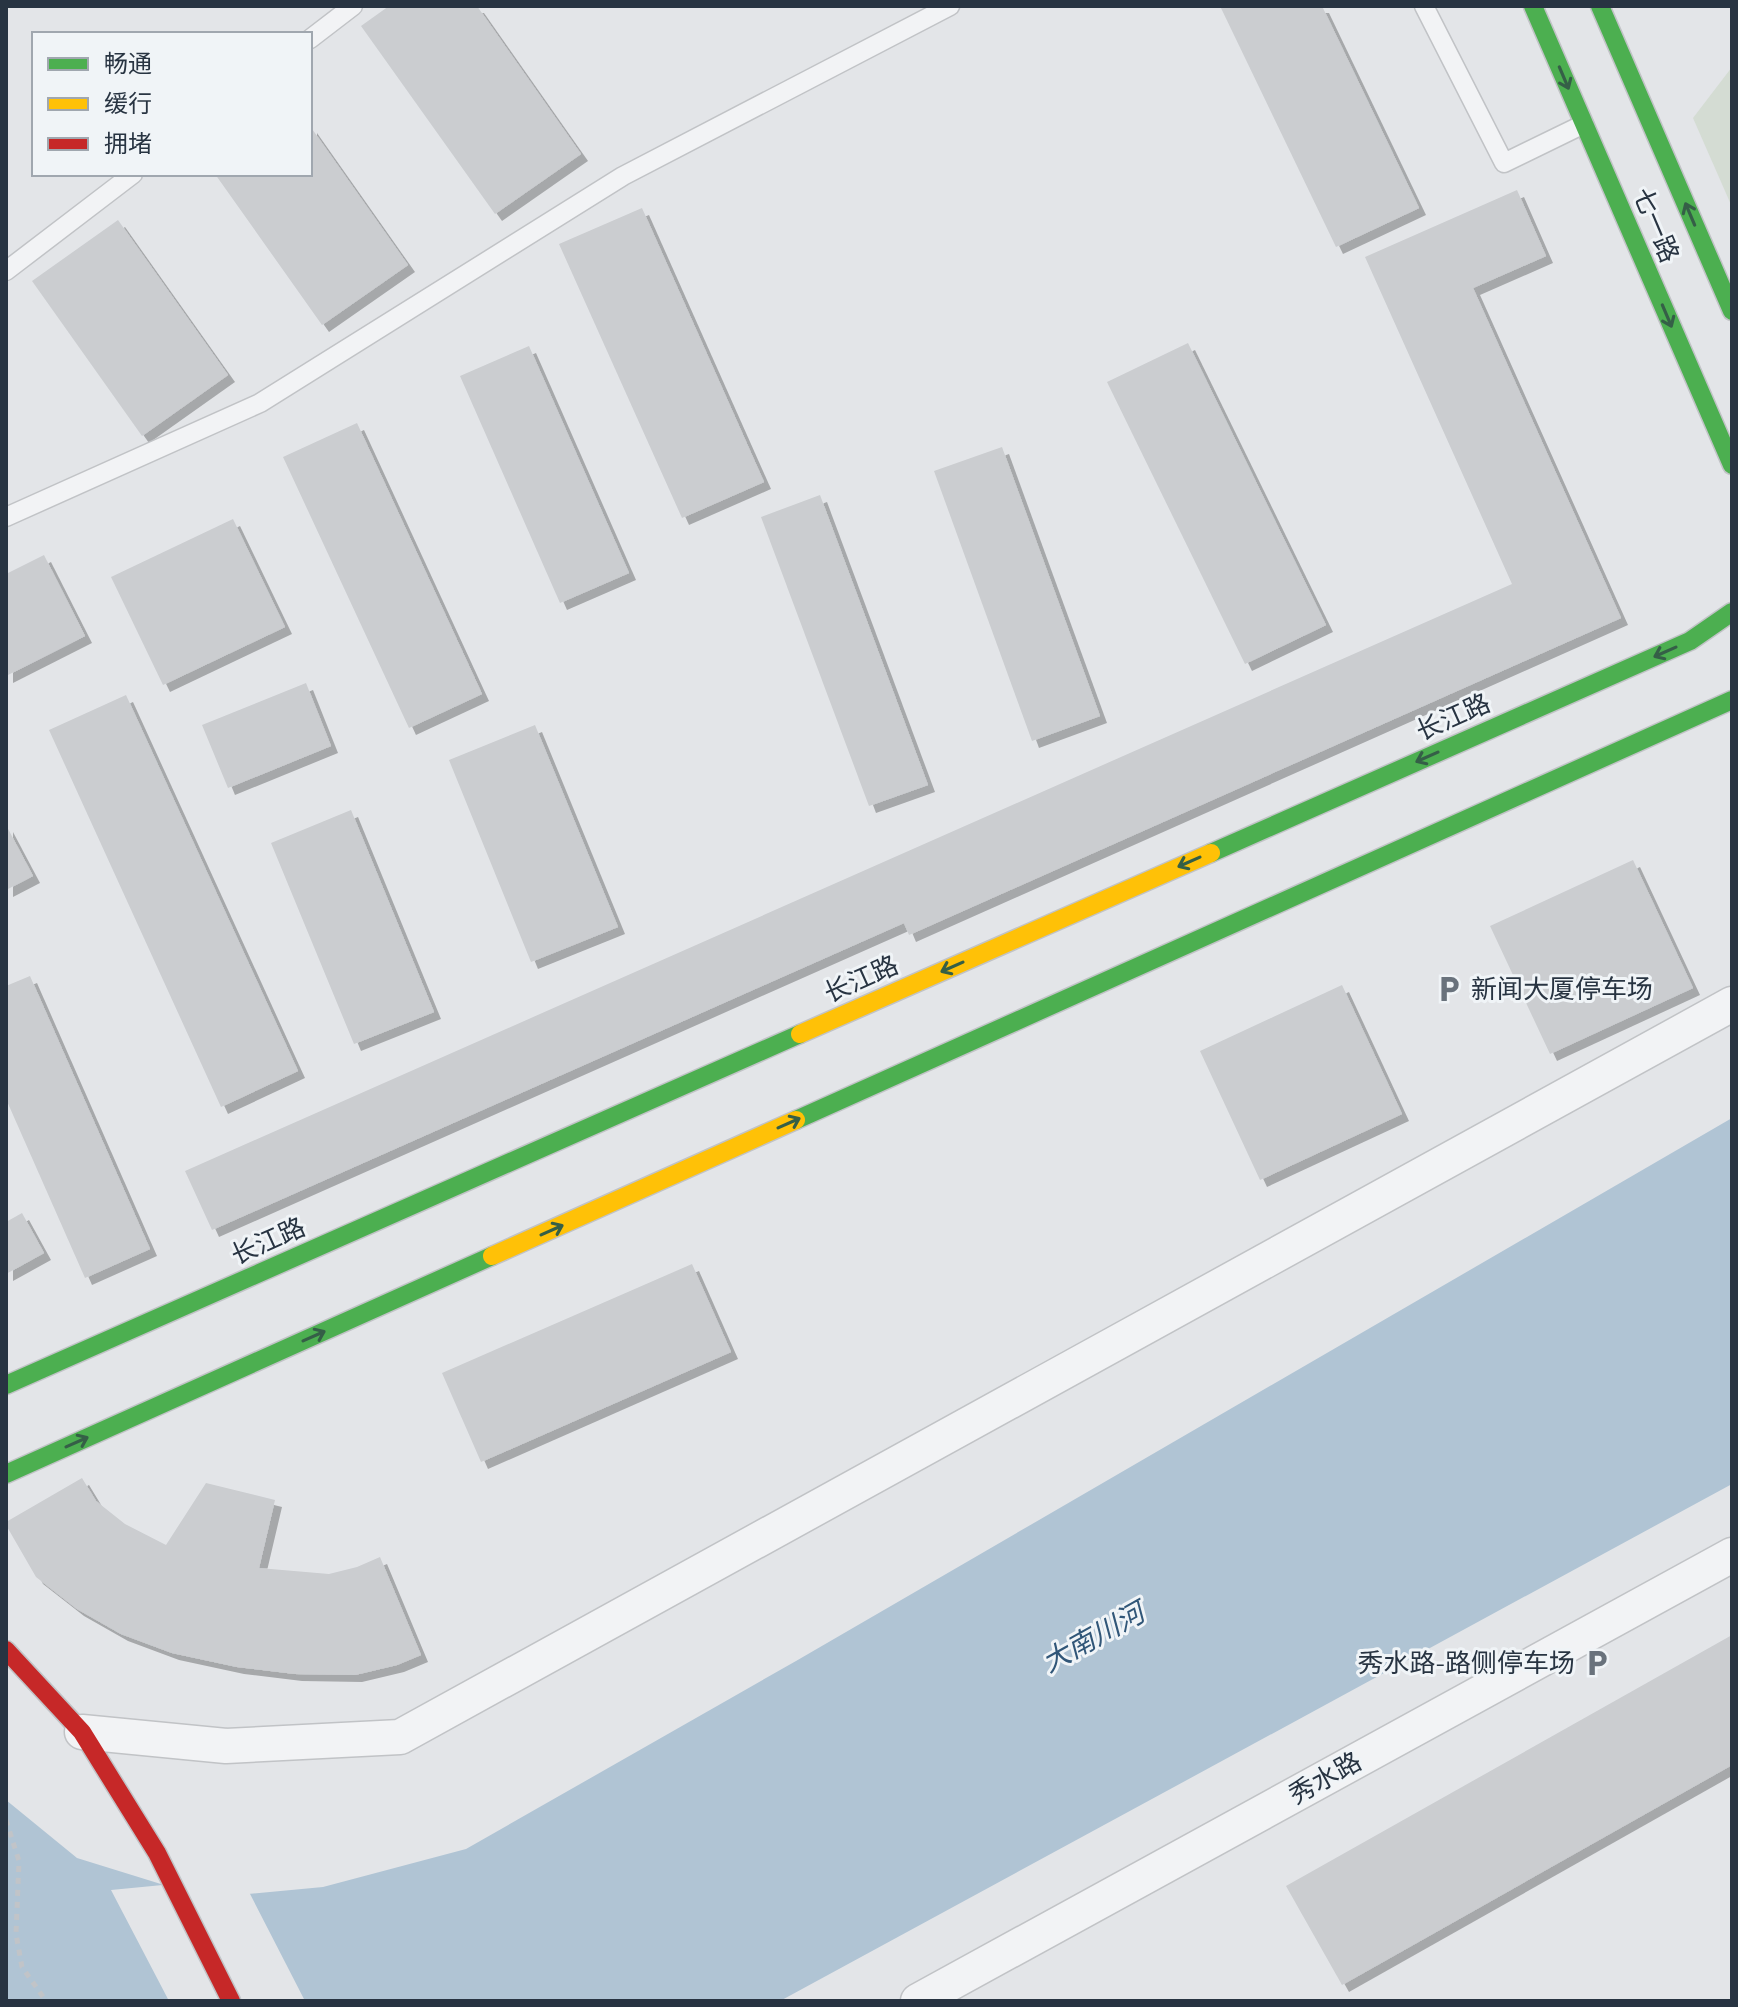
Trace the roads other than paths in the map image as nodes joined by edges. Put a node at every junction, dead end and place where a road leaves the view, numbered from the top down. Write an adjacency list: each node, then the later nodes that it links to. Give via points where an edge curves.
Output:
1 (353, 6): 6 (lane)
2 (950, 6): 12 (lane, via 623,176 260,403)
3 (1424, 6): 7 (lane, via 1504,163)
4 (1533, 6): 7 (main road, 七一路, one-way to 7)
5 (1600, 6): 10 (main road, 七一路, one-way to 5)
6 (312, 37)
7 (1584, 124): 11 (main road, 七一路, one-way to 11)
8 (130, 176): 9 (lane)
9 (6, 271)
10 (1732, 311)
11 (1732, 465)
12 (6, 517)
13 (1732, 612): 16 (main road, 长江路, one-way to 16, via 1690,641)
14 (1732, 700): 17 (main road, one-way to 14)
15 (1732, 1004): 20 (street, via 400,1737 226,1746)
16 (6, 1385)
17 (6, 1474)
18 (1732, 1555): 22 (street, 秀水路)
19 (6, 1650): 20 (main road)
20 (82, 1732): 21 (main road, via 157,1853)
21 (231, 2001)
22 (918, 2001)

